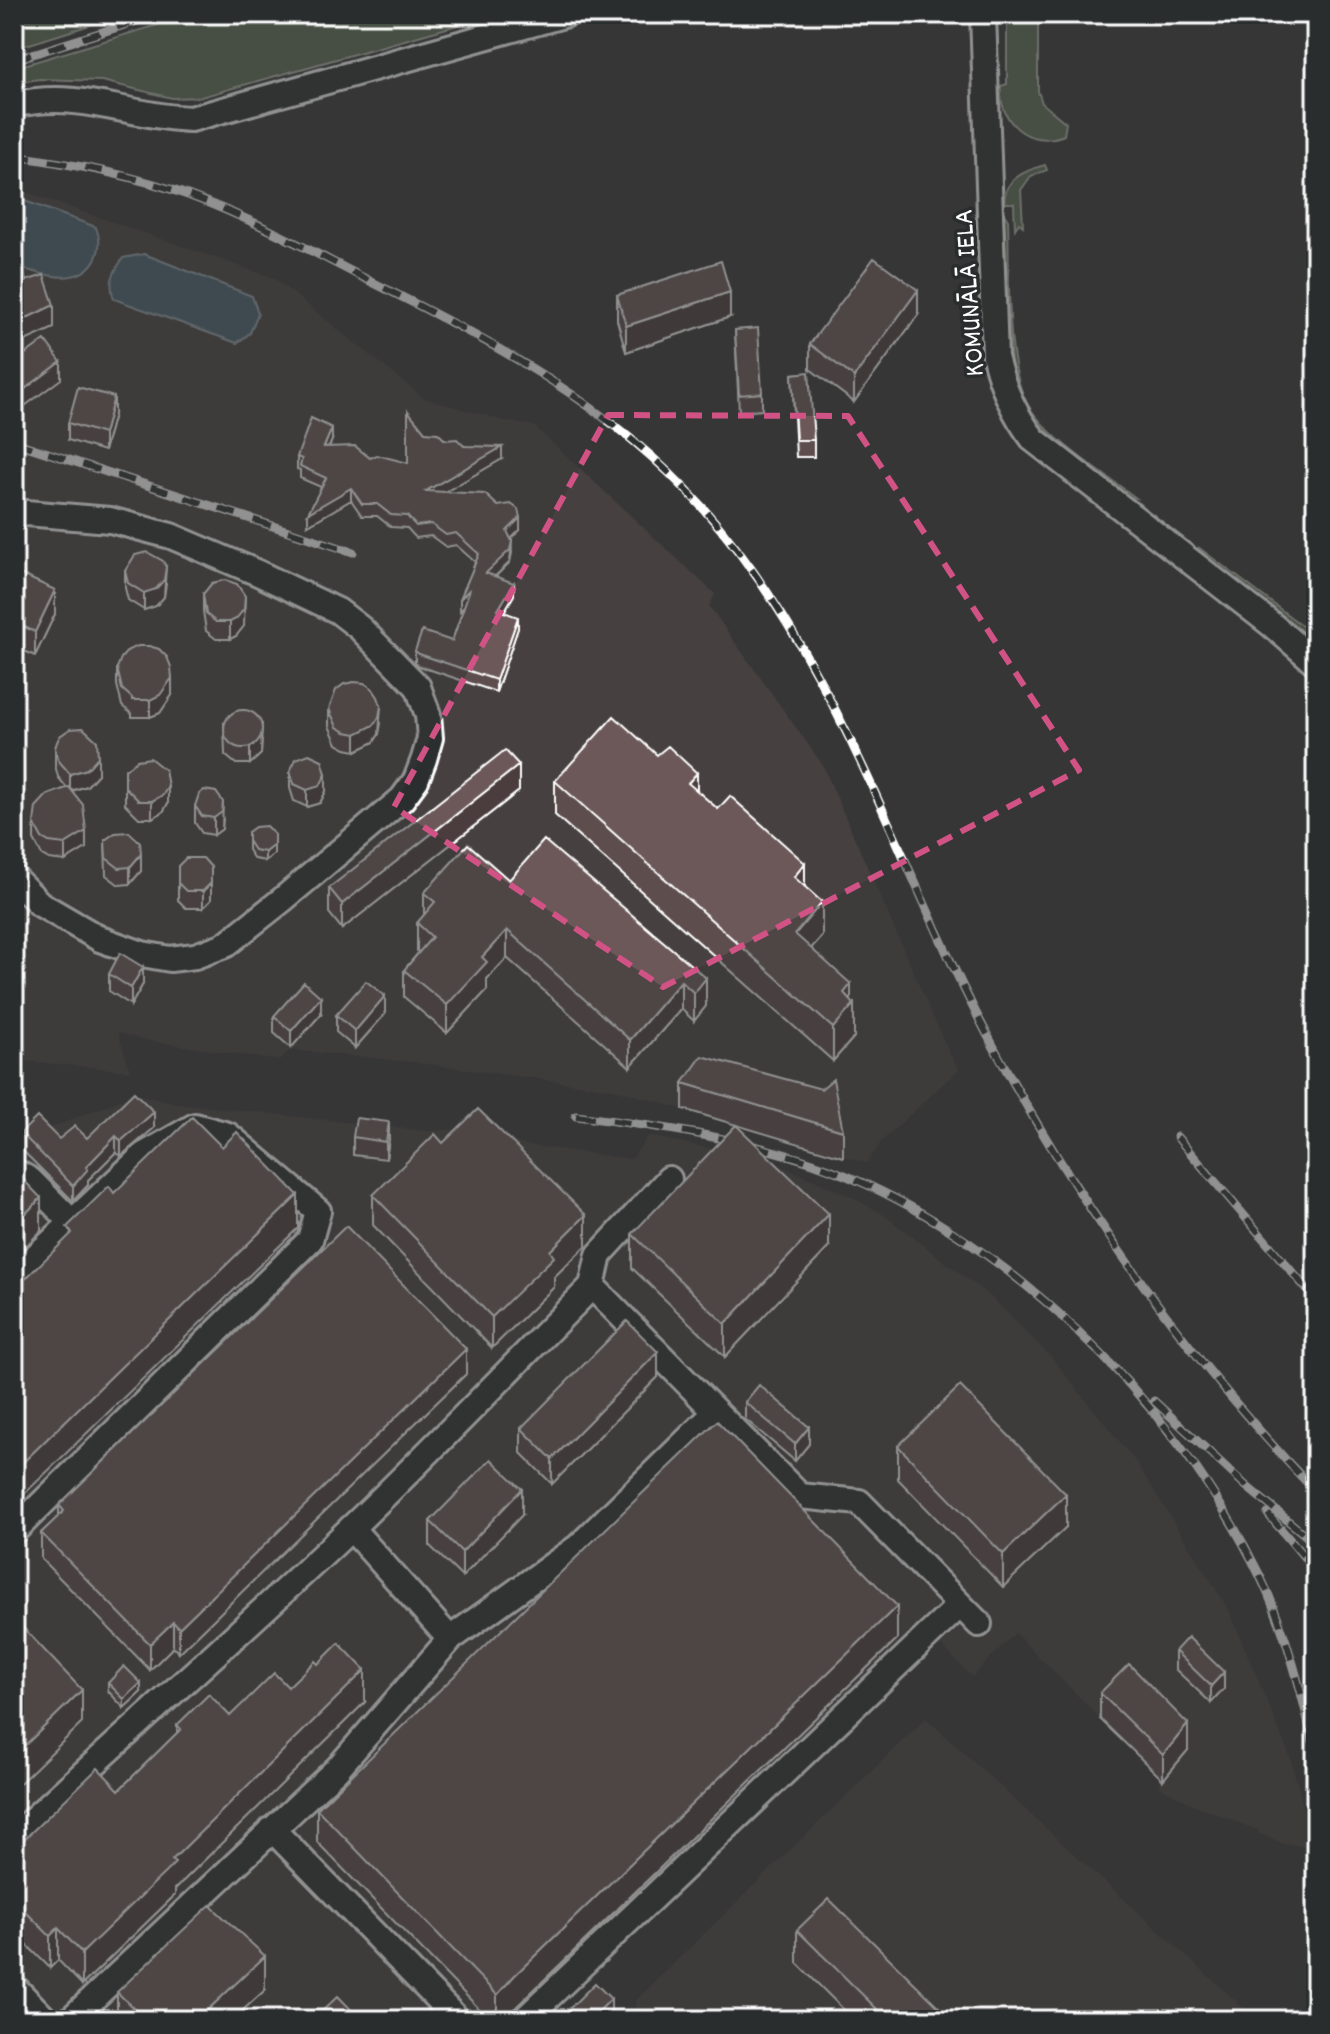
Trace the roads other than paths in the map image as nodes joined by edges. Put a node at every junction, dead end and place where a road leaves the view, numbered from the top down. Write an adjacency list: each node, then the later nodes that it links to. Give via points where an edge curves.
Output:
1 (567, 14): 3 (street, via 191,119 89,101)
2 (983, 14): 5 (street, KOMUNĀLĀ IELA, via 995,357 1016,417 1034,440)
3 (14, 105)
4 (14, 512): 6 (street, via 110,520 171,536 338,611 418,687 430,738 416,780 402,799 225,945 195,956 142,954 100,939 40,904)
5 (1316, 663)
6 (14, 878)
7 (14, 1171): 9 (street)
8 (669, 1179): 11 (street, via 599,1255)
9 (72, 1222): 10 (street); 14 (street, via 144,1155 195,1126 228,1135 318,1211 310,1240)
10 (14, 1277)
11 (592, 1286): 12 (street); 13 (street)
12 (716, 1412): 15 (street, via 800,1496 859,1502); 17 (street, via 578,1547)
13 (351, 1528): 17 (street); 19 (street)
14 (14, 1531)
15 (960, 1605): 16 (street); 24 (street)
16 (979, 1624)
17 (450, 1639): 18 (street, via 337,1769)
18 (272, 1829): 22 (street); 23 (street)
19 (14, 1837)
20 (14, 1987): 21 (street)
21 (46, 2020)
22 (70, 2020)
23 (458, 2020)
24 (524, 2020)

